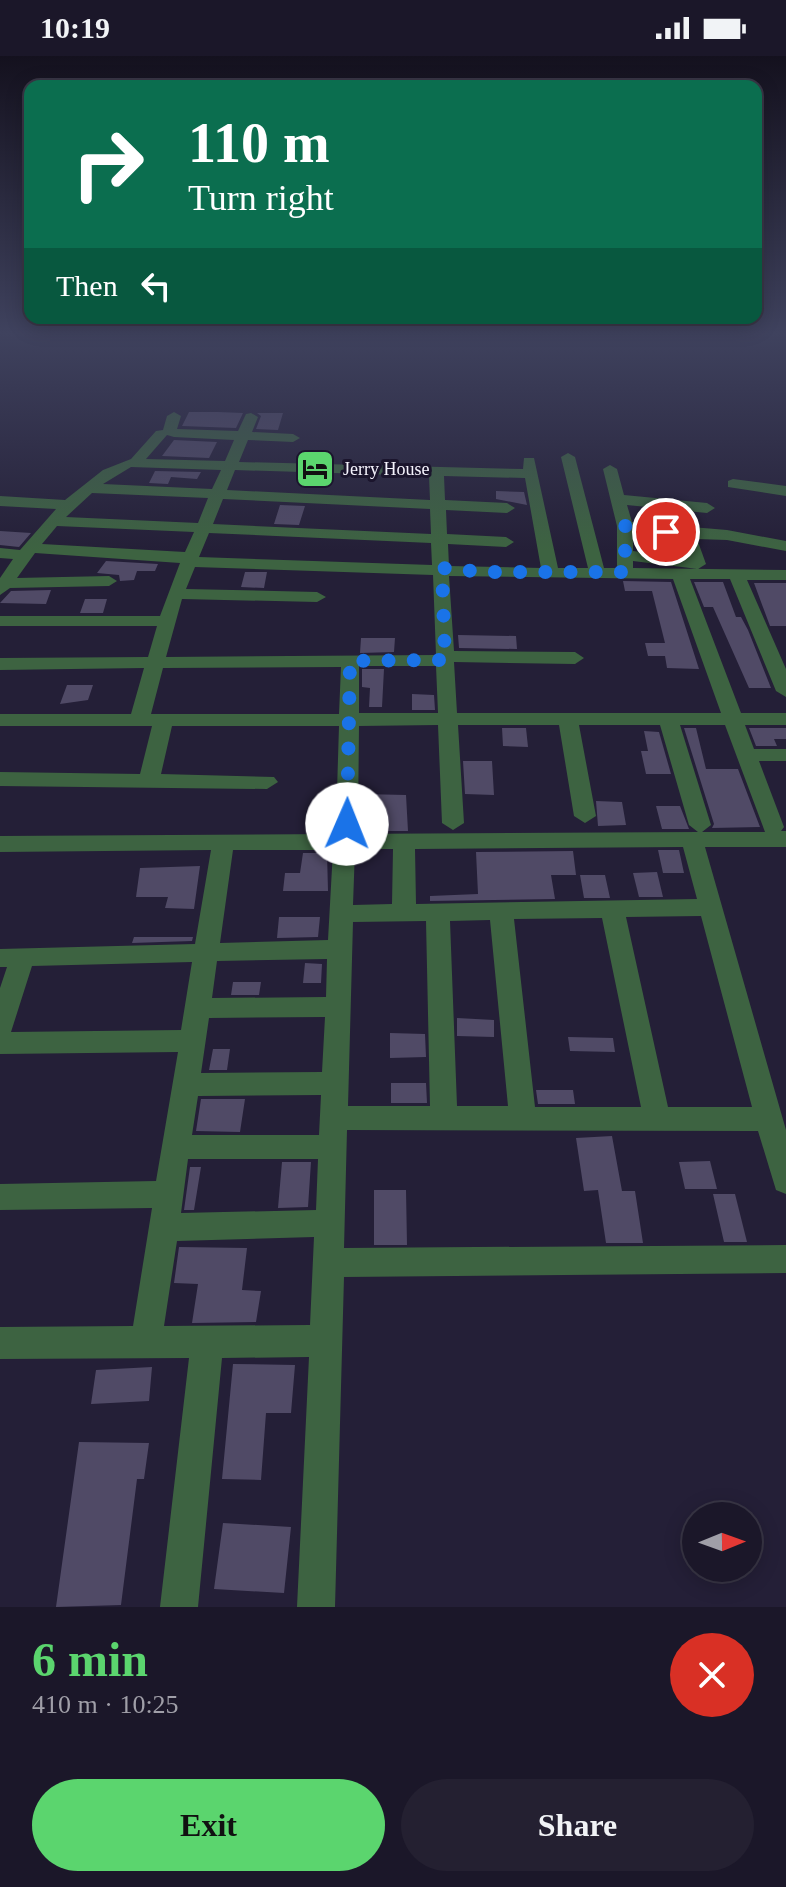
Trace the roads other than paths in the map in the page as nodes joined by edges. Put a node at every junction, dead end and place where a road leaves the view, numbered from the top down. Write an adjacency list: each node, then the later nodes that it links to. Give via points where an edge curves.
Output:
1 (174, 416): 4 (street, via 172,433)
2 (251, 417): 4 (street)
3 (161, 434): 7 (street)
4 (244, 438): 5 (street); 8 (street)
5 (293, 438)
6 (568, 457): 34 (street)
7 (136, 462): 8 (street); 12 (street, via 124,464)
8 (233, 466): 10 (street); 14 (street)
9 (610, 469): 15 (street)
10 (436, 473): 18 (street); 33 (street, via 530,468)
11 (733, 484): 13 (street)
12 (91, 488): 14 (street); 17 (street)
13 (786, 491)
14 (215, 497): 18 (street); 23 (street)
15 (618, 499): 20 (street); 22 (street)
16 (0, 501): 17 (street)
17 (71, 505): 21 (street)
18 (438, 505): 19 (street); 25 (street)
19 (507, 508)
20 (707, 508)
21 (54, 521): 23 (street); 28 (street)
22 (625, 526): 24 (street); 31 (street)
23 (202, 529): 25 (street); 30 (street)
24 (687, 533): 27 (street); 31 (street, via 698,564)
25 (440, 541): 26 (street); 32 (street)
26 (506, 542)
27 (786, 546)
28 (28, 552): 29 (street); 30 (street); 39 (street)
29 (0, 553)
30 (189, 560): 32 (street); 40 (street)
31 (626, 563): 34 (street); 35 (street)
32 (442, 568): 33 (street); 46 (street)
33 (550, 572): 34 (street)
34 (597, 572)
35 (679, 573): 36 (street); 54 (street)
36 (786, 575)
37 (738, 579): 44 (street)
38 (109, 581): 39 (street)
39 (2, 586)
40 (175, 594): 41 (street); 43 (street)
41 (317, 597)
42 (0, 621): 43 (street)
43 (166, 621): 49 (street)
44 (766, 644): 45 (street); 51 (street)
45 (786, 644)
46 (445, 658): 47 (street); 48 (street); 60 (street)
47 (575, 658)
48 (350, 661): 49 (street); 59 (street)
49 (153, 662): 50 (street); 57 (street)
50 (0, 664)
51 (786, 691)
52 (568, 719): 53 (street); 60 (street); 66 (street)
53 (668, 719): 54 (street); 68 (street)
54 (733, 719): 55 (street); 61 (street)
55 (786, 719)
56 (0, 720): 57 (street)
57 (139, 720): 58 (street)
58 (163, 720): 59 (street); 64 (street)
59 (349, 720): 60 (street); 69 (street)
60 (447, 720): 67 (street)
61 (746, 755): 62 (street); 70 (street)
62 (786, 755)
63 (0, 779): 64 (street)
64 (149, 780): 65 (street)
65 (267, 782)
66 (585, 816)
67 (453, 823)
68 (696, 832): 70 (street); 71 (street); 74 (street)
69 (346, 833): 71 (street); 72 (street); 79 (street)
70 (780, 833)
71 (404, 841): 78 (street)
72 (223, 843): 73 (street); 81 (street)
73 (0, 844)
74 (711, 907): 75 (street); 93 (street)
75 (612, 909): 76 (street); 92 (street)
76 (501, 911): 77 (street); 91 (street)
77 (438, 912): 78 (street); 90 (street)
78 (404, 913): 79 (street)
79 (342, 914): 80 (street)
80 (340, 949): 81 (street); 83 (street)
81 (206, 955): 82 (street); 84 (street)
82 (11, 958): 85 (street)
83 (338, 1007): 84 (street); 88 (street)
84 (197, 1008): 86 (street)
85 (0, 1028)
86 (192, 1041): 87 (street); 89 (street)
87 (0, 1043)
88 (335, 1083): 89 (street); 94 (street)
89 (186, 1085): 95 (street)
90 (444, 1118): 91 (street); 94 (street)
91 (523, 1119): 92 (street)
92 (657, 1119): 93 (street)
93 (769, 1119): 96 (street)
94 (334, 1132): 95 (street); 99 (street)
95 (176, 1147): 97 (street)
96 (786, 1181)
97 (169, 1194): 98 (street); 100 (street)
98 (0, 1197)
99 (330, 1223): 100 (street); 102 (street)
100 (164, 1227): 105 (street)
101 (786, 1259): 102 (street)
102 (329, 1263): 104 (street)
103 (207, 1341): 104 (street); 105 (street); 107 (street)
104 (326, 1341): 108 (street)
105 (146, 1342): 106 (street)
106 (0, 1343)
107 (179, 1607)
108 (316, 1607)

